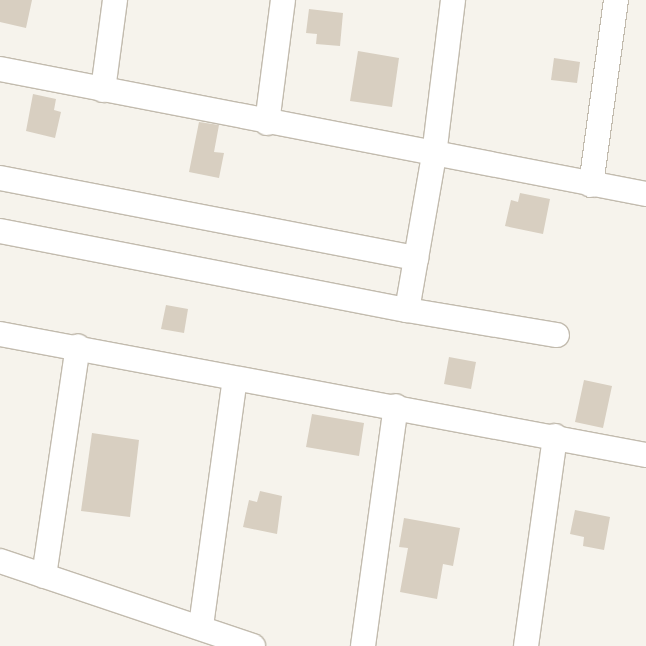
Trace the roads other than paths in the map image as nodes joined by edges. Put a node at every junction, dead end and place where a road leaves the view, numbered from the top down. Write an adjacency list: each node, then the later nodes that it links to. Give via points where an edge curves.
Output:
1 (115, 0): 6 (street)
2 (283, 0): 7 (street)
3 (453, 0): 8 (street)
4 (616, 0): 10 (street)
5 (0, 69): 6 (street)
6 (103, 90): 7 (street)
7 (267, 123): 8 (street)
8 (434, 156): 10 (street); 13 (street)
9 (0, 178): 13 (street)
10 (592, 185): 11 (street)
11 (646, 194)
12 (0, 231): 14 (street)
13 (416, 258): 14 (street)
14 (407, 310): 16 (street)
15 (0, 334): 17 (street)
16 (557, 335)
17 (78, 347): 18 (street); 23 (street)
18 (235, 379): 19 (street); 24 (street)
19 (396, 406): 20 (street); 26 (street)
20 (555, 436): 21 (street); 27 (street)
21 (646, 455)
22 (0, 561): 23 (street)
23 (44, 576): 24 (street)
24 (201, 626): 25 (street)
25 (253, 646)
26 (362, 646)
27 (526, 646)

